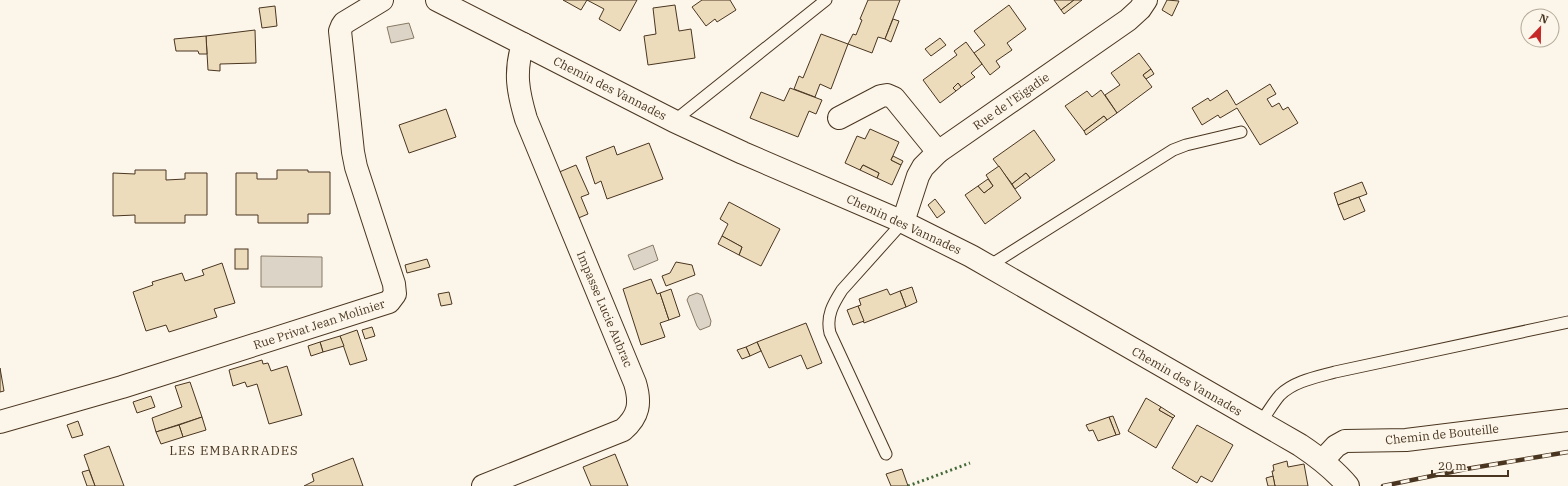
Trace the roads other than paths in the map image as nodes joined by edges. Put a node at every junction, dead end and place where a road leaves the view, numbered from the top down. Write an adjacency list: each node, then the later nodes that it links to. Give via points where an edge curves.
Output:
1 (382, 0): 14 (street, Rue Privat Jean Molinier, via 344,23 340,31 353,152 394,284 395,294 389,302 122,387)
2 (437, 0): 5 (street, Chemin des Vannades)
3 (826, 0): 7 (lane)
4 (1146, 0): 9 (street, Rue de l'Eigadie, via 1128,20)
5 (523, 44): 7 (street, Chemin des Vannades); 18 (street, Impasse Lucie Aubrac, via 517,69 526,119 635,383 639,404 633,419 623,430)
6 (839, 118): 9 (street, via 881,96 894,98)
7 (674, 121): 10 (street, Chemin des Vannades, via 743,154)
8 (1241, 132): 11 (lane, via 1186,144 1173,150)
9 (938, 152): 10 (street, Rue de l'Eigadie, via 918,176)
10 (903, 222): 11 (street, Chemin des Vannades); 16 (lane, via 842,290 832,307 828,323 830,333)
11 (989, 266): 15 (street, Chemin des Vannades)
12 (1568, 322): 15 (lane, via 1315,378 1287,389)
13 (1568, 420): 17 (street, Chemin de Bouteille, via 1406,440 1345,441 1336,446)
14 (0, 422)
15 (1260, 423): 17 (street, Chemin des Vannades)
16 (886, 454)
17 (1323, 460): 19 (street, Chemin des Vannades)
18 (483, 486)
19 (1348, 486)

